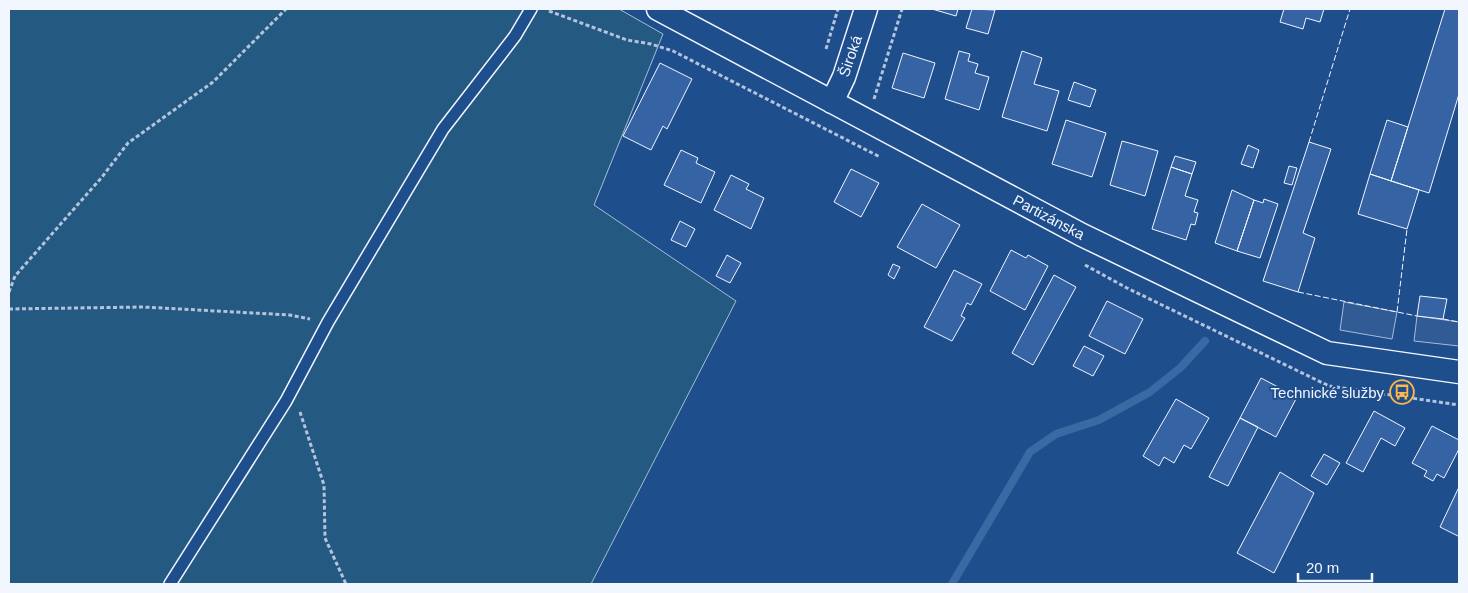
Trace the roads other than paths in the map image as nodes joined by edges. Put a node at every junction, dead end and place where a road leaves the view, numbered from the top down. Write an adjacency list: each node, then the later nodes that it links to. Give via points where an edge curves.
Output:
1 (531, 9): 6 (lane, via 515,36 443,129 328,322 286,401)
2 (658, 9): 4 (street, Partizánska)
3 (866, 9): 4 (street, Široká, via 844,77)
4 (832, 102): 5 (street, Partizánska, via 1082,235 1327,353)
5 (1459, 372)
6 (170, 584)

